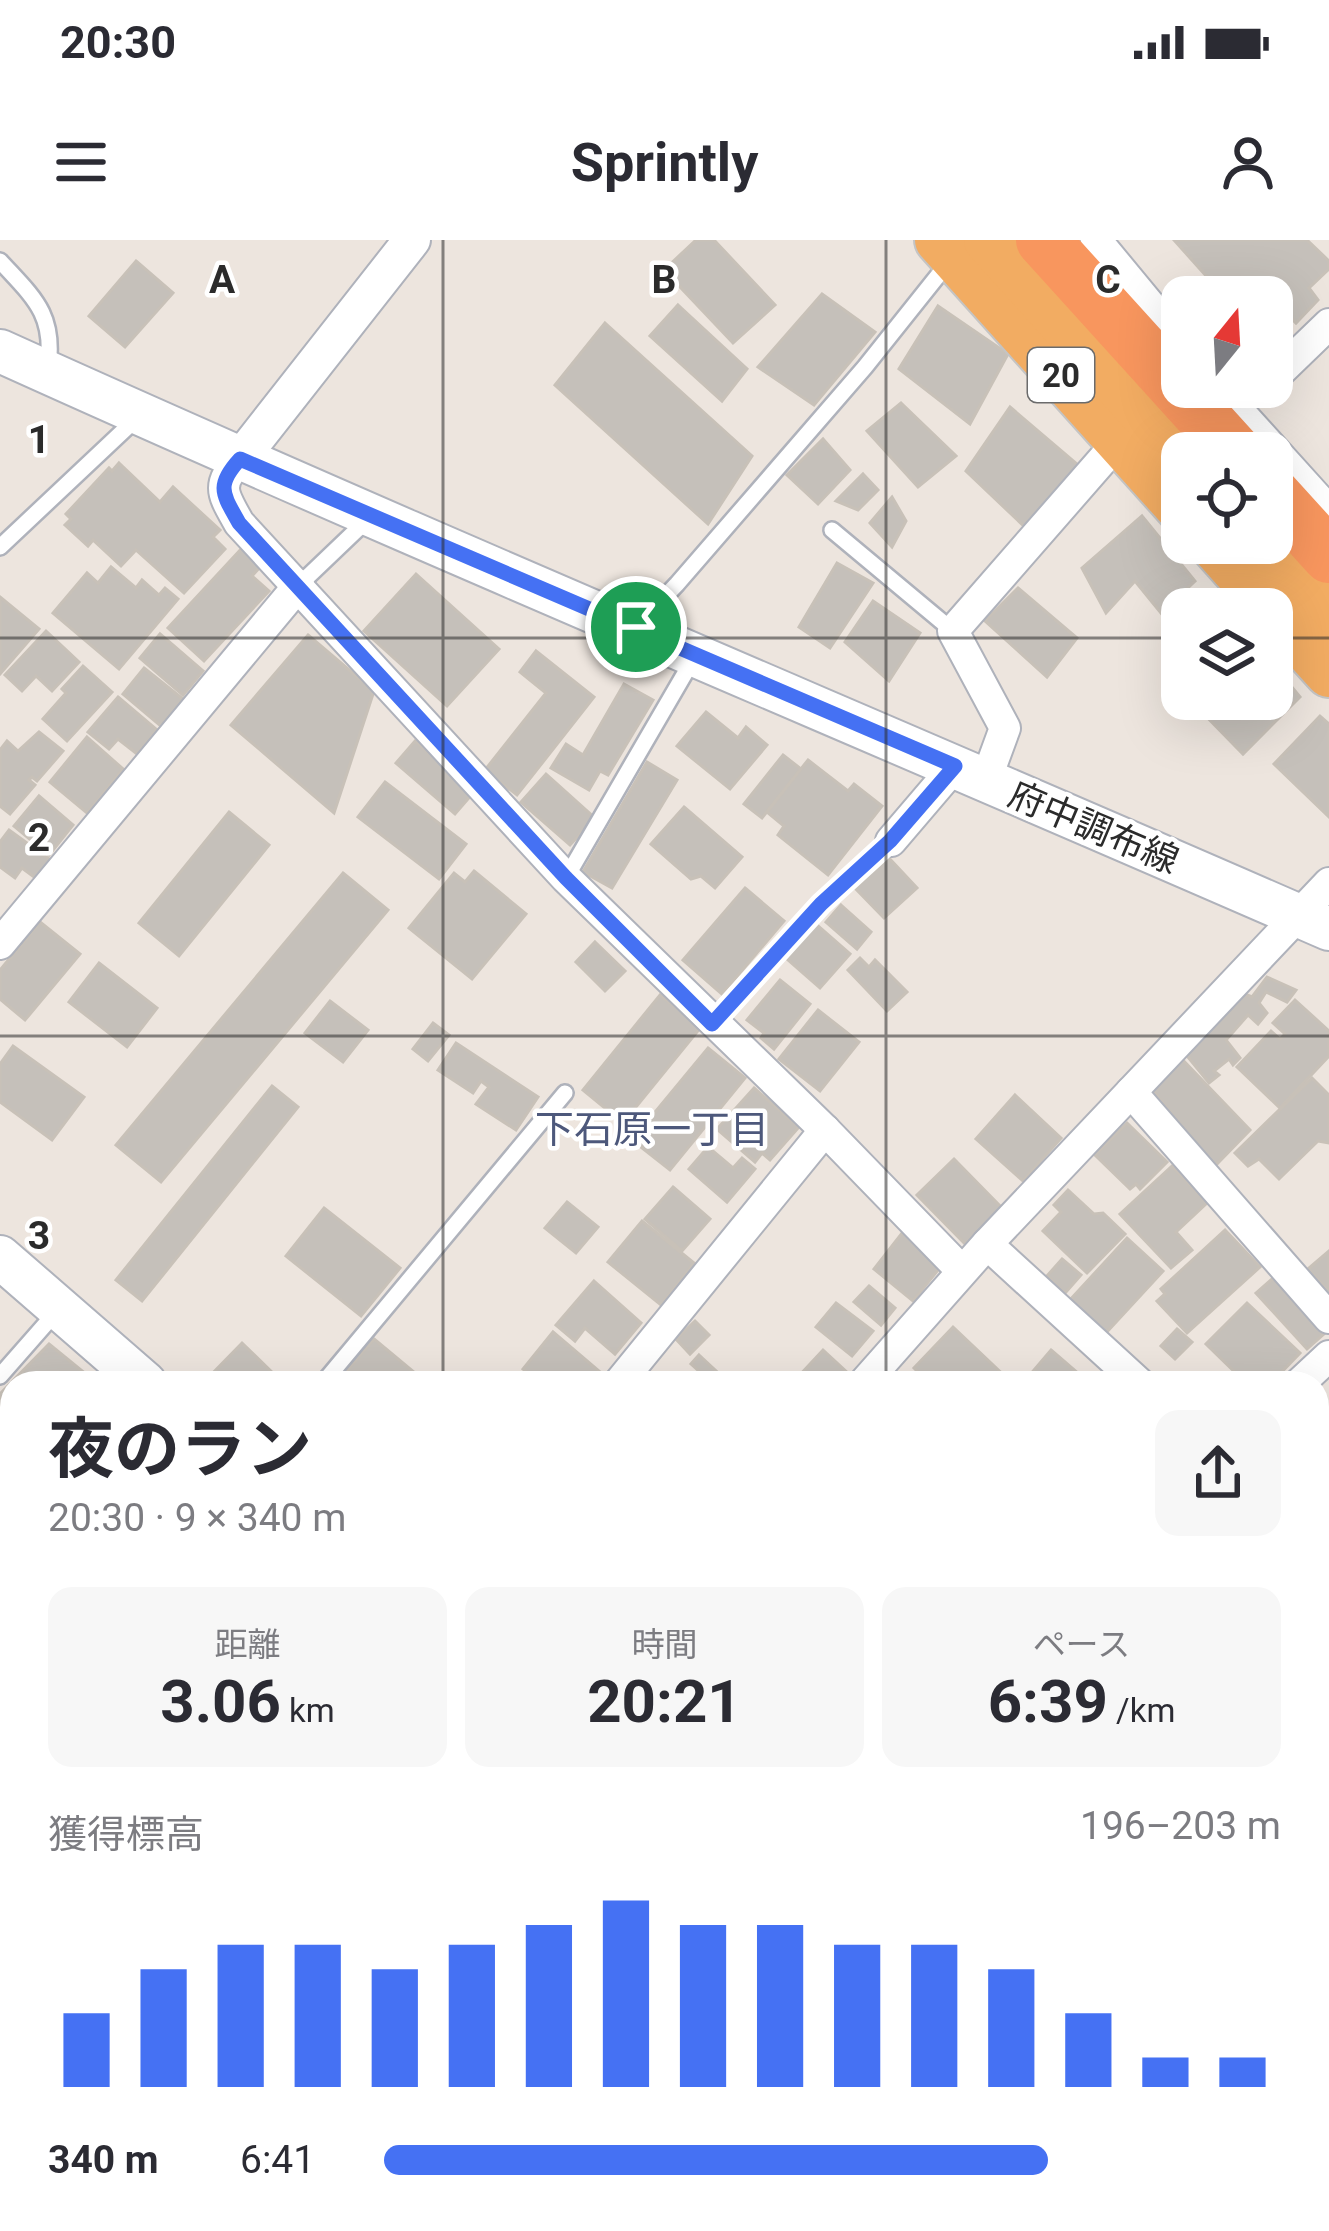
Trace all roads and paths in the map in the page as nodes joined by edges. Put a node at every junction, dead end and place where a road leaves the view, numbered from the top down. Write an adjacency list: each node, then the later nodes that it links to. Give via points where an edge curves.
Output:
1 (412, 240): 15 (street)
2 (1043, 240): 12 (highway)
3 (1096, 240): 6 (street)
4 (960, 245): 13 (highway, 20); 14 (highway, 20); 29 (lane, via 865,367)
5 (0, 261): 10 (lane, via 36,300 52,337)
6 (1161, 319)
7 (1329, 324): 9 (street)
8 (0, 350): 10 (main road, 府中調布線)
9 (1293, 359)
10 (47, 372): 11 (main road, 府中調布線)
11 (141, 414): 15 (main road, 府中調布線); 22 (lane)
12 (1237, 432)
13 (1161, 436)
14 (1119, 441): 17 (highway, 20); 30 (street)
15 (240, 459): 19 (main road, 府中調布線); 26 (street, via 225,476 223,495)
16 (1293, 480): 18 (street)
17 (1161, 487)
18 (1329, 511)
19 (371, 515): 26 (lane); 29 (main road, 府中調布線)
20 (1293, 516): 23 (highway)
21 (832, 530): 30 (lane)
22 (0, 548)
23 (1329, 556)
24 (1231, 564): 27 (highway)
25 (1281, 564): 28 (highway)
26 (299, 585): 36 (street); 39 (street)
27 (1253, 588)
28 (1329, 617)
29 (636, 627): 32 (main road, 府中調布線)
30 (953, 632): 34 (street, via 1005,728)
31 (1293, 633): 33 (highway)
32 (697, 654): 34 (main road, 府中調布線); 36 (lane)
33 (1329, 673)
34 (970, 773): 35 (street); 38 (main road, 府中調布線)
35 (890, 841): 40 (lane)
36 (566, 878): 40 (street)
37 (1329, 883): 38 (street)
38 (1314, 922): 42 (street)
39 (0, 944)
40 (712, 1024): 43 (street)
41 (565, 1093): 51 (lane)
42 (1131, 1093): 44 (street); 48 (street)
43 (826, 1130): 46 (street); 52 (street)
44 (987, 1244): 46 (street); 54 (street)
45 (0, 1257): 47 (main road)
46 (962, 1271): 53 (street)
47 (59, 1309): 49 (lane); 50 (main road)
48 (1329, 1318)
49 (4, 1371)
50 (131, 1371)
51 (333, 1371)
52 (629, 1371)
53 (874, 1371)
54 (1126, 1371)

